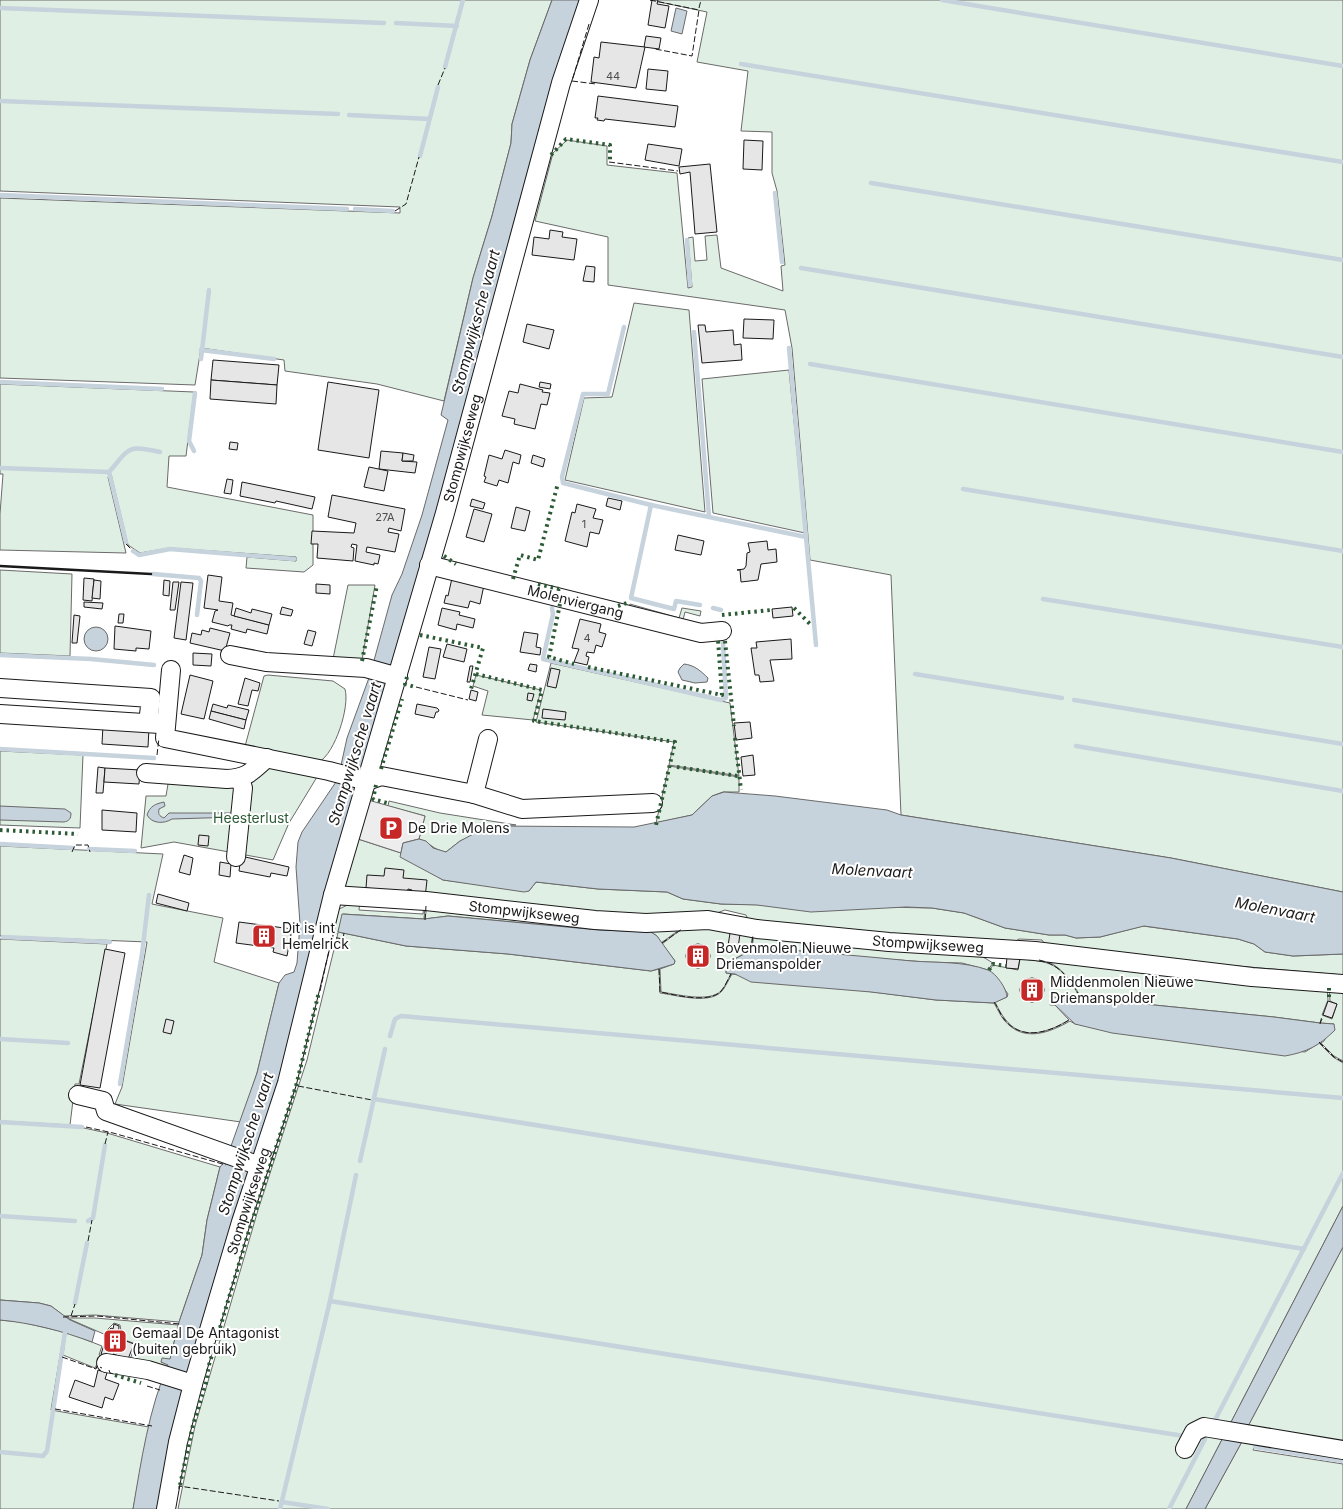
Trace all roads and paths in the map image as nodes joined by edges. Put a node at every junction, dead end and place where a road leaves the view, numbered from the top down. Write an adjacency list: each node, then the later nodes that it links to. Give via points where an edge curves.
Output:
1 (589, 0): 2 (street, Stompwijkseweg, via 561,83)
2 (429, 565): 3 (street, Molenviergang, via 701,633); 6 (street, Stompwijkseweg)
3 (722, 631)
4 (230, 655): 6 (street, via 266,662 366,668)
5 (171, 670): 10 (street)
6 (396, 676): 15 (street, Stompwijkseweg)
7 (0, 688): 9 (street, via 151,698)
8 (0, 714): 9 (street)
9 (148, 724): 10 (street)
10 (168, 725): 12 (street, via 165,738)
11 (488, 739): 16 (street)
12 (267, 758): 14 (street); 15 (street)
13 (146, 773): 14 (street)
14 (240, 778): 18 (street, via 243,788)
15 (364, 780): 16 (street, via 381,776); 19 (street, Stompwijkseweg)
16 (474, 794): 17 (street, via 522,809)
17 (653, 802)
18 (236, 857)
19 (333, 895): 20 (street, Stompwijkseweg, via 426,901 646,924 708,920 888,942 1035,951 1252,977); 22 (street, Stompwijkseweg, via 287,1083)
20 (1343, 984)
21 (78, 1095): 22 (street, via 103,1101 106,1111)
22 (257, 1165): 24 (street, Stompwijkseweg)
23 (106, 1363): 24 (street, via 148,1370)
24 (190, 1384): 27 (street, Stompwijkseweg)
25 (1185, 1449): 26 (street, via 1194,1432 1204,1427)
26 (1343, 1450)
27 (166, 1509)

